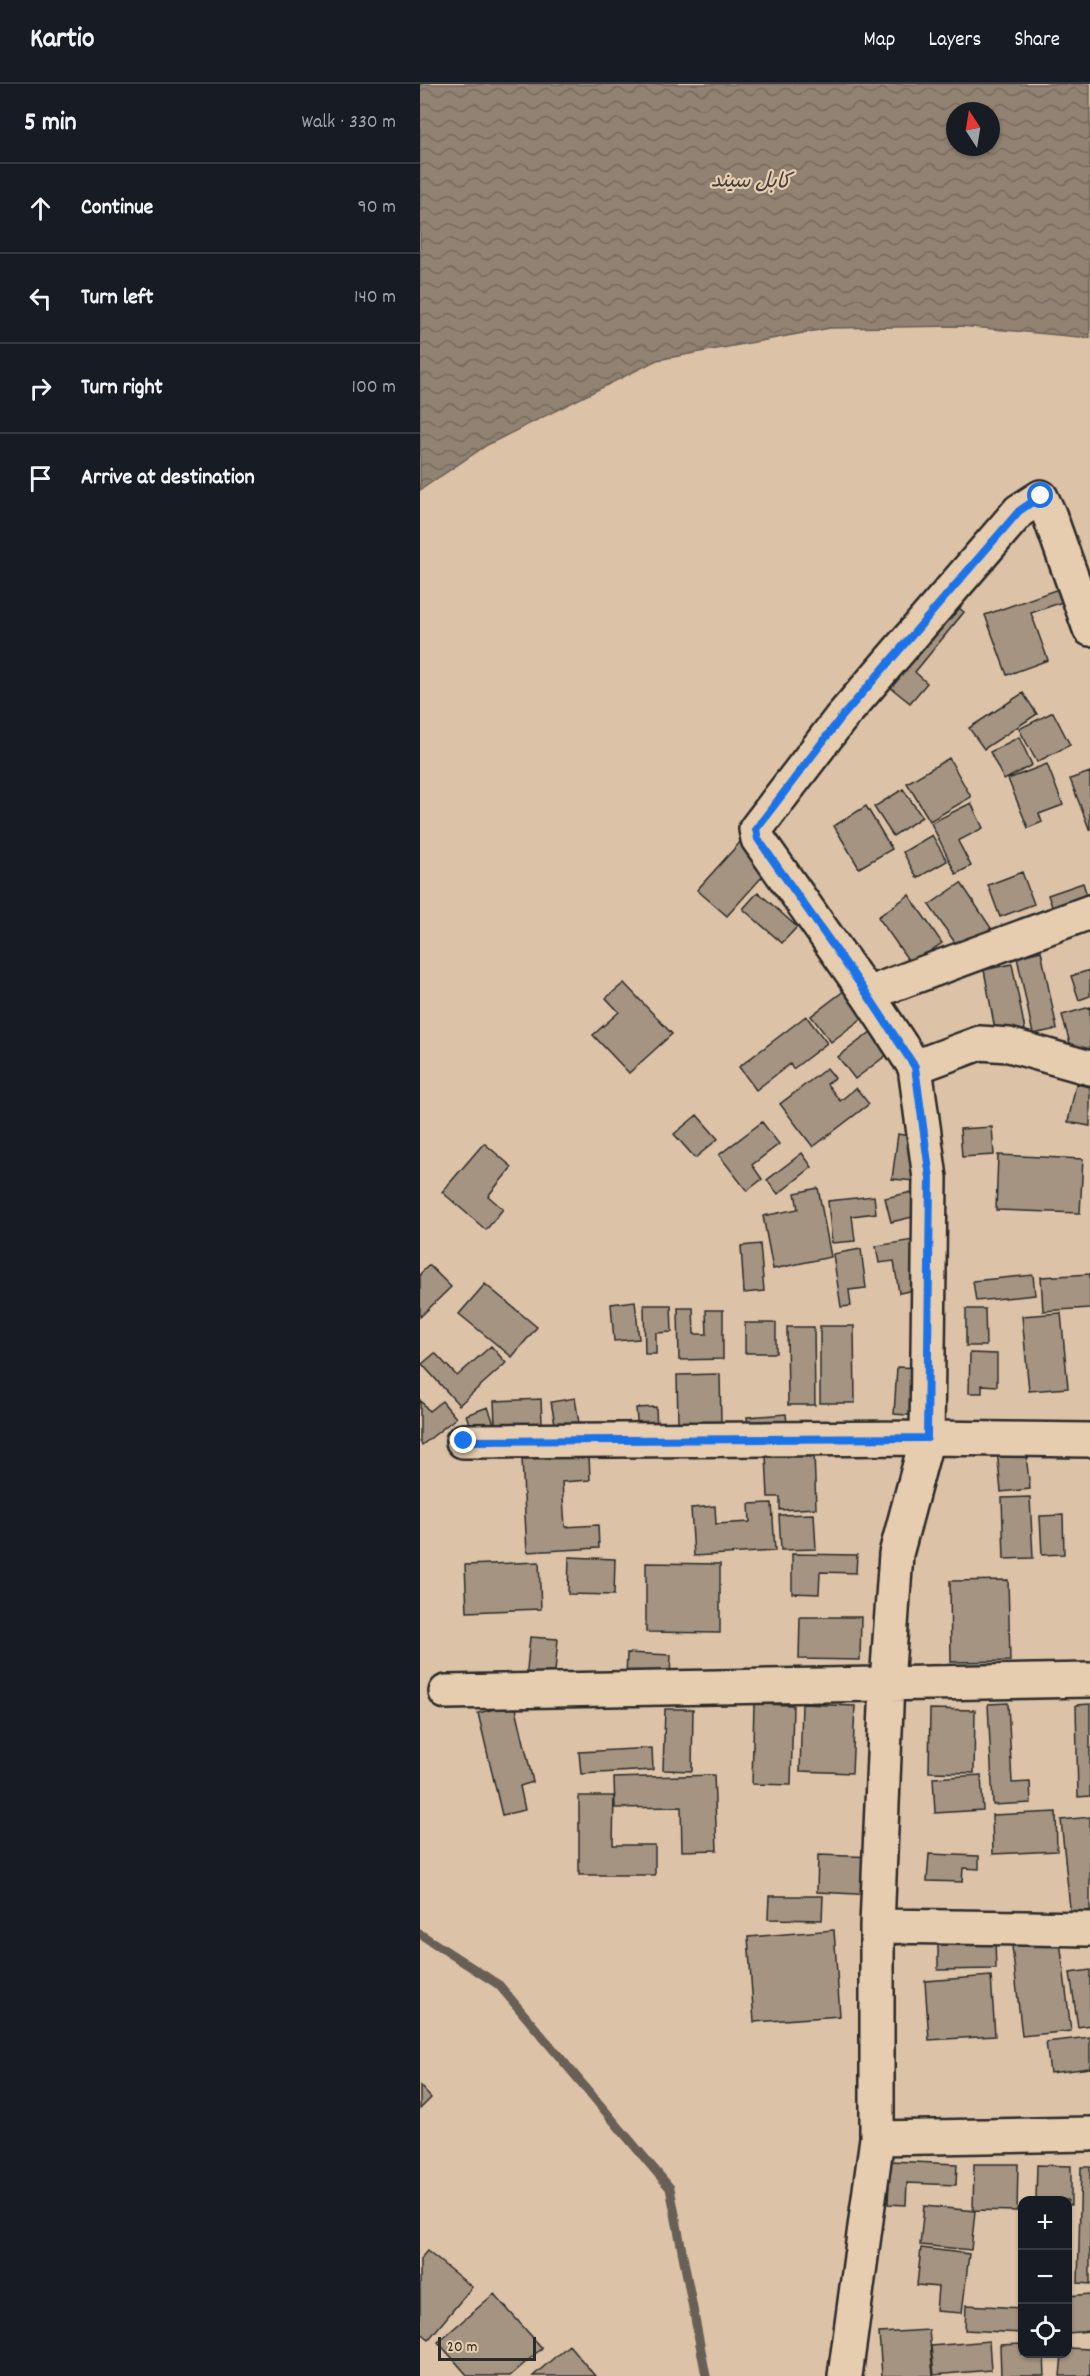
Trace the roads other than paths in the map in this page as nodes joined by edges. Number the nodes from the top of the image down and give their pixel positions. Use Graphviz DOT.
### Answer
graph roads {
  1 [pos="1090,630"];
  2 [pos="1090,912"];
  3 [pos="867,994"];
  4 [pos="915,1067"];
  5 [pos="1090,1068"];
  6 [pos="927,1438"];
  7 [pos="1090,1440"];
  8 [pos="464,1441"];
  9 [pos="1090,1680"];
  10 [pos="887,1683"];
  11 [pos="446,1692"];
  12 [pos="877,1926"];
  13 [pos="1090,1929"];
  14 [pos="1090,2134"];
  15 [pos="877,2138"];
  16 [pos="845,2376"];
  1 -- 3 [label="street"];
  2 -- 3 [label="street"];
  3 -- 4 [label="street"];
  4 -- 5 [label="street"];
  4 -- 6 [label="street"];
  6 -- 7 [label="street"];
  6 -- 8 [label="street"];
  6 -- 10 [label="street"];
  9 -- 10 [label="street"];
  10 -- 11 [label="street"];
  10 -- 12 [label="street"];
  12 -- 13 [label="street"];
  12 -- 15 [label="street"];
  14 -- 15 [label="street"];
  15 -- 16 [label="street"];
}
